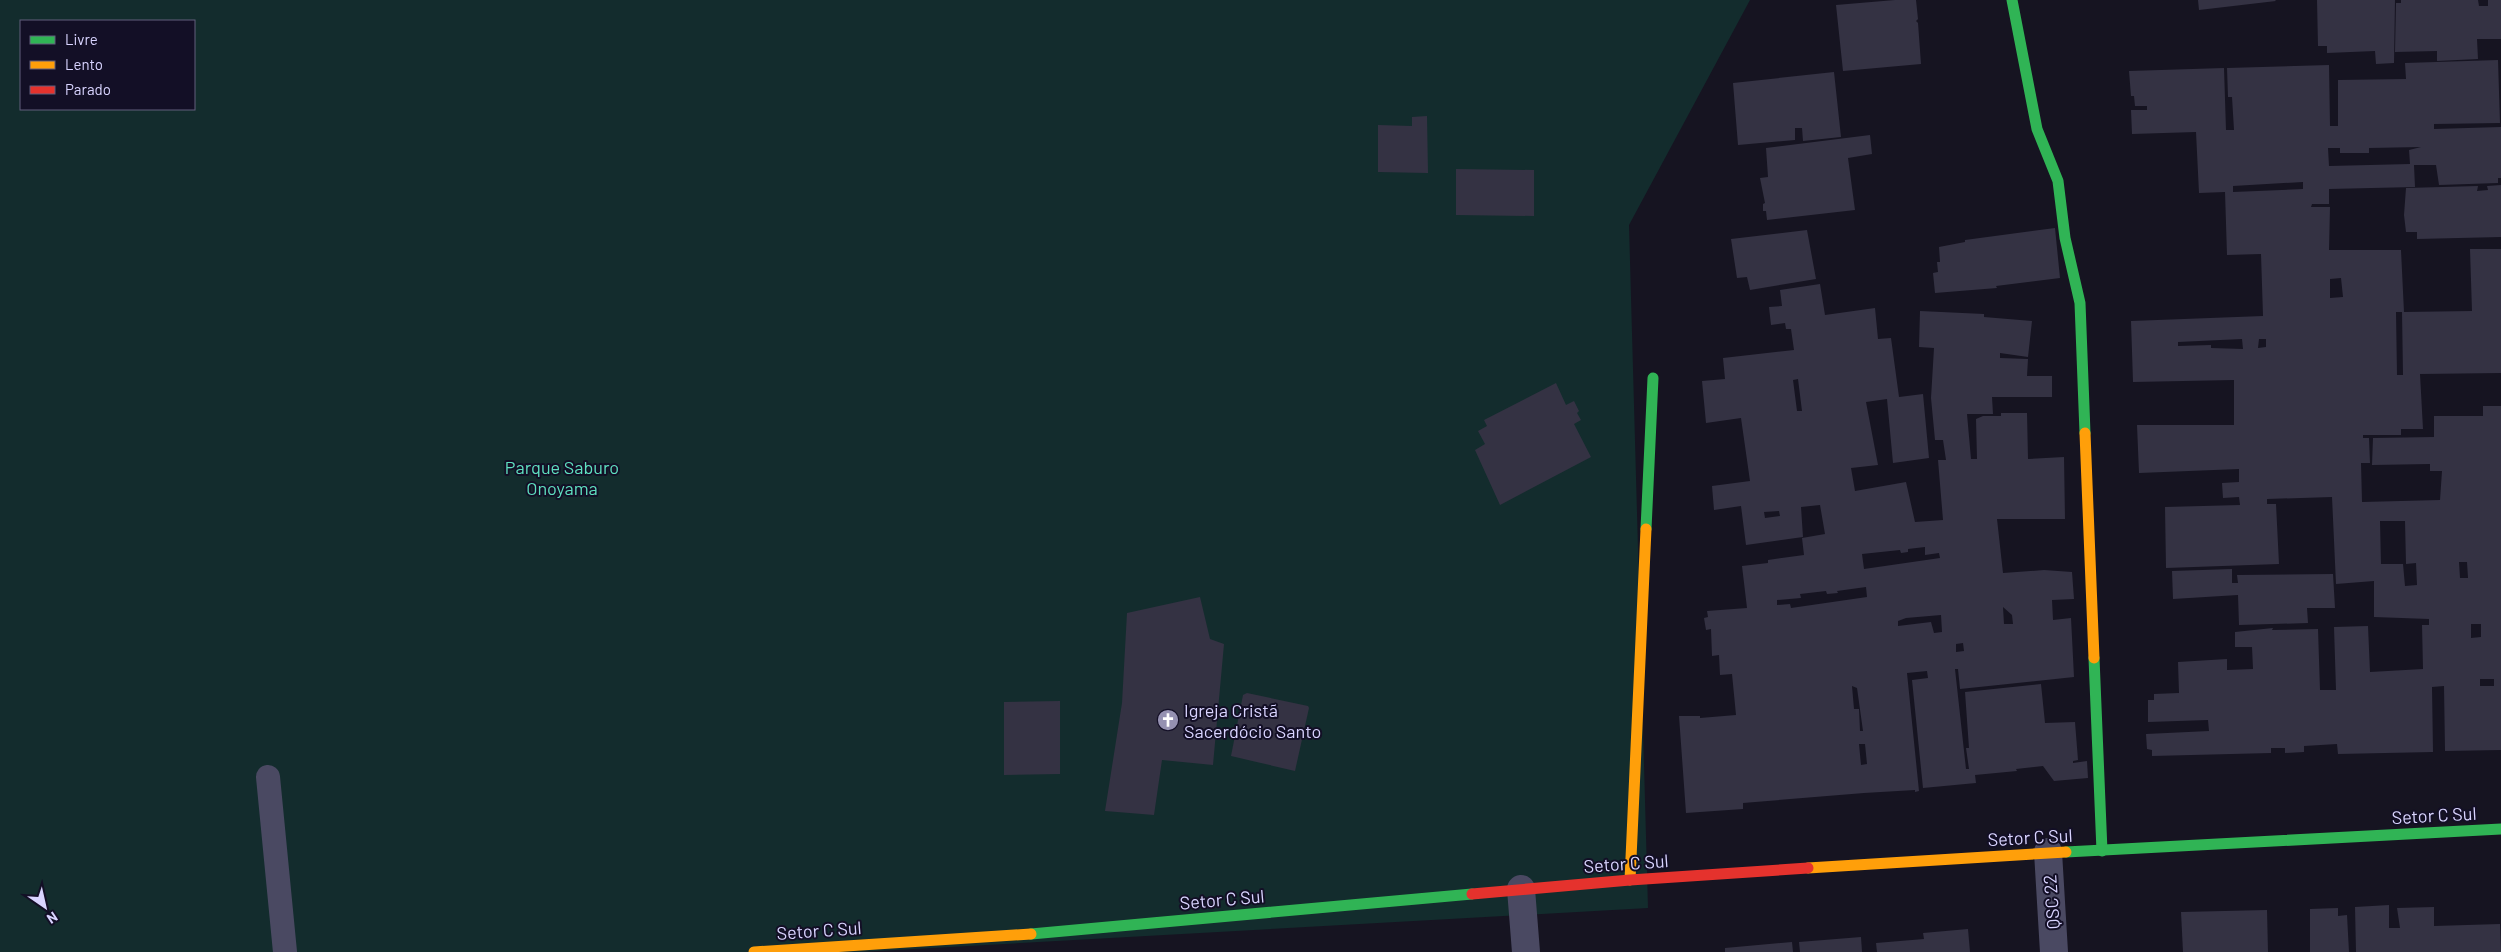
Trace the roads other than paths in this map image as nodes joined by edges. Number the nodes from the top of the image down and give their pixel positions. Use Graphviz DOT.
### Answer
graph roads {
  1 [pos="2012,0"];
  2 [pos="1653,378"];
  3 [pos="268,778"];
  4 [pos="2501,828"];
  5 [pos="2102,851"];
  6 [pos="2048,852"];
  7 [pos="1630,880"];
  8 [pos="1521,889"];
  9 [pos="1007,944"];
  10 [pos="285,952"];
  11 [pos="754,952"];
  12 [pos="1526,952"];
  13 [pos="2054,952"];
  1 -- 5 [label="street"];
  2 -- 7 [label="street"];
  3 -- 10 [label="lane"];
  4 -- 5 [label="street, Setor C Sul"];
  5 -- 6 [label="street, Setor C Sul"];
  6 -- 7 [label="street, Setor C Sul"];
  6 -- 13 [label="street, QSC 22"];
  7 -- 8 [label="street, Setor C Sul"];
  8 -- 9 [label="street, Setor C Sul"];
  8 -- 12 [label="street"];
  9 -- 11 [label="street, Setor C Sul"];
}
